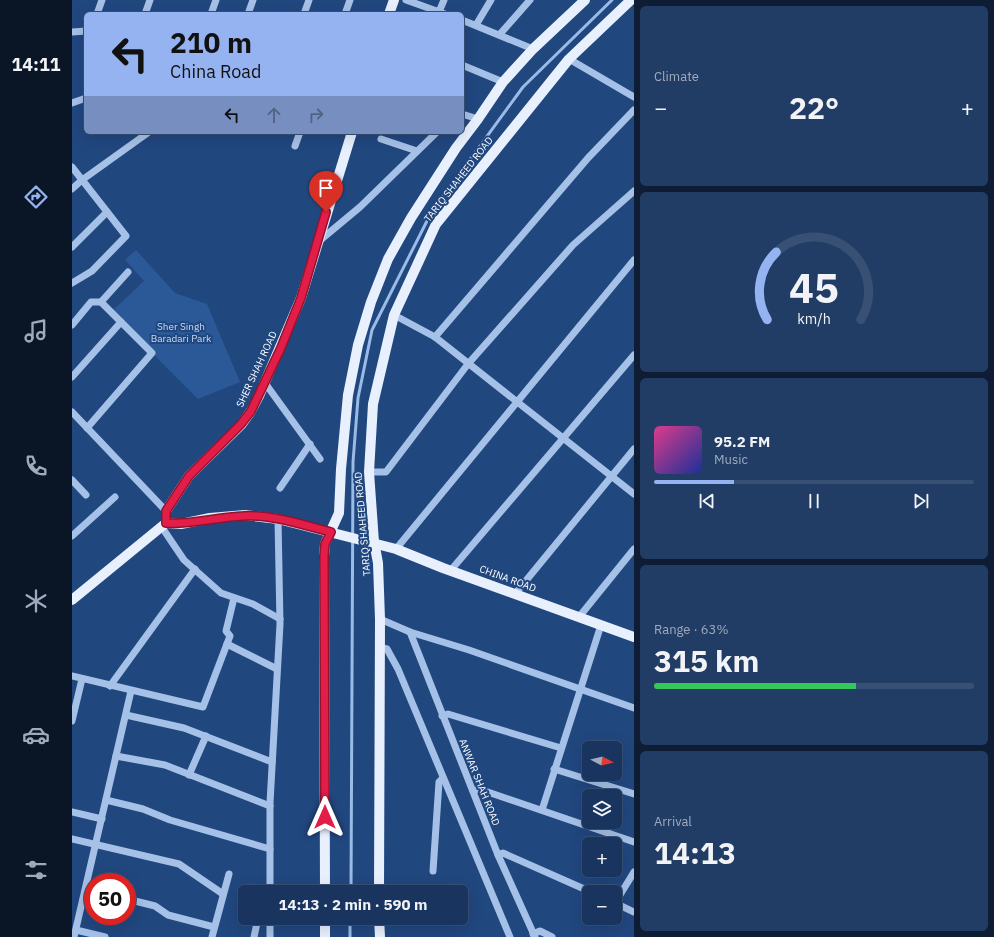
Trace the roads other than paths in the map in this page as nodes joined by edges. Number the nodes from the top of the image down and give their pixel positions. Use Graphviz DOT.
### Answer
graph roads {
  1 [pos="102,0"];
  2 [pos="150,0"];
  3 [pos="216,0"];
  4 [pos="253,0"];
  5 [pos="309,0"];
  6 [pos="350,0"];
  7 [pos="394,0"];
  8 [pos="406,0"];
  9 [pos="444,0"];
  10 [pos="491,0"];
  11 [pos="530,0"];
  12 [pos="585,0"];
  13 [pos="631,0"];
  14 [pos="98,12"];
  15 [pos="146,12"];
  16 [pos="212,12"];
  17 [pos="249,12"];
  18 [pos="305,12"];
  19 [pos="346,12"];
  20 [pos="390,12"];
  21 [pos="438,12"];
  22 [pos="441,12"];
  23 [pos="464,21"];
  24 [pos="476,25"];
  25 [pos="84,31"];
  26 [pos="72,32"];
  27 [pos="500,34"];
  28 [pos="533,49"];
  29 [pos="569,59"];
  30 [pos="464,66"];
  31 [pos="503,82"];
  32 [pos="634,97"];
  33 [pos="84,99"];
  34 [pos="72,103"];
  35 [pos="634,110"];
  36 [pos="464,115"];
  37 [pos="478,119"];
  38 [pos="146,134"];
  39 [pos="299,134"];
  40 [pos="351,134"];
  41 [pos="435,134"];
  42 [pos="381,139"];
  43 [pos="295,146"];
  44 [pos="417,152"];
  45 [pos="72,167"];
  46 [pos="82,180"];
  47 [pos="72,189"];
  48 [pos="634,192"];
  49 [pos="107,212"];
  50 [pos="318,242"];
  51 [pos="72,247"];
  52 [pos="634,260"];
  53 [pos="128,272"];
  54 [pos="72,283"];
  55 [pos="101,302"];
  56 [pos="394,315"];
  57 [pos="121,322"];
  58 [pos="72,326"];
  59 [pos="435,337"];
  60 [pos="634,355"];
  61 [pos="468,364"];
  62 [pos="72,377"];
  63 [pos="265,382"];
  64 [pos="516,402"];
  65 [pos="72,412"];
  66 [pos="87,428"];
  67 [pos="562,438"];
  68 [pos="310,444"];
  69 [pos="634,449"];
  70 [pos="320,459"];
  71 [pos="369,472"];
  72 [pos="611,476"];
  73 [pos="72,480"];
  74 [pos="280,488"];
  75 [pos="634,494"];
  76 [pos="86,495"];
  77 [pos="115,497"];
  78 [pos="166,511"];
  79 [pos="278,519"];
  80 [pos="164,524"];
  81 [pos="331,532"];
  82 [pos="72,536"];
  83 [pos="369,541"];
  84 [pos="396,549"];
  85 [pos="634,549"];
  86 [pos="195,569"];
  87 [pos="451,570"];
  88 [pos="515,594"];
  89 [pos="234,598"];
  90 [pos="72,600"];
  91 [pos="579,617"];
  92 [pos="280,619"];
  93 [pos="380,619"];
  94 [pos="601,625"];
  95 [pos="410,632"];
  96 [pos="633,634"];
  97 [pos="227,644"];
  98 [pos="379,647"];
  99 [pos="278,669"];
  100 [pos="72,676"];
  101 [pos="82,678"];
  102 [pos="110,686"];
  103 [pos="580,688"];
  104 [pos="131,691"];
  105 [pos="634,708"];
  106 [pos="126,715"];
  107 [pos="442,716"];
  108 [pos="72,721"];
  109 [pos="206,736"];
  110 [pos="561,748"];
  111 [pos="116,756"];
  112 [pos="272,762"];
  113 [pos="554,769"];
  114 [pos="189,775"];
  115 [pos="443,778"];
  116 [pos="473,791"];
  117 [pos="634,794"];
  118 [pos="106,800"];
  119 [pos="270,806"];
  120 [pos="542,810"];
  121 [pos="72,812"];
  122 [pos="102,819"];
  123 [pos="72,839"];
  124 [pos="634,842"];
  125 [pos="96,845"];
  126 [pos="270,849"];
  127 [pos="498,855"];
  128 [pos="433,871"];
  129 [pos="634,872"];
  130 [pos="89,873"];
  131 [pos="229,874"];
  132 [pos="270,885"];
  133 [pos="325,885"];
  134 [pos="379,885"];
  135 [pos="582,888"];
  136 [pos="622,892"];
  137 [pos="84,893"];
  138 [pos="223,894"];
  139 [pos="136,901"];
  140 [pos="622,906"];
  141 [pos="634,912"];
  142 [pos="257,925"];
  143 [pos="270,925"];
  144 [pos="325,925"];
  145 [pos="379,925"];
  146 [pos="214,927"];
  147 [pos="75,933"];
  148 [pos="534,935"];
  149 [pos="105,937"];
  150 [pos="212,937"];
  151 [pos="254,937"];
  152 [pos="270,937"];
  153 [pos="325,937"];
  154 [pos="380,937"];
  155 [pos="510,937"];
  156 [pos="552,937"];
  1 -- 14 [label="street"];
  2 -- 15 [label="street"];
  3 -- 16 [label="street"];
  4 -- 17 [label="street"];
  5 -- 18 [label="street"];
  6 -- 19 [label="street"];
  7 -- 20 [label="main road"];
  8 -- 21 [label="street"];
  9 -- 22 [label="street"];
  10 -- 24 [label="street"];
  11 -- 27 [label="street"];
  12 -- 28 [label="main road, TARIQ SHAHEED ROAD"];
  13 -- 29 [label="main road, TARIQ SHAHEED ROAD"];
  23 -- 24 [label="street"];
  24 -- 27 [label="street"];
  25 -- 26 [label="street"];
  27 -- 28 [label="street"];
  28 -- 31 [label="main road, TARIQ SHAHEED ROAD"];
  29 -- 32 [label="street"];
  29 -- 56 [label="main road, TARIQ SHAHEED ROAD"];
  30 -- 31 [label="street"];
  31 -- 37 [label="main road, TARIQ SHAHEED ROAD"];
  33 -- 34 [label="street"];
  35 -- 59 [label="street"];
  36 -- 37 [label="street"];
  37 -- 81 [label="main road, TARIQ SHAHEED ROAD"];
  38 -- 46 [label="street"];
  39 -- 43 [label="street"];
  40 -- 50 [label="main road, SHER SHAH ROAD"];
  41 -- 44 [label="street"];
  42 -- 44 [label="street"];
  44 -- 50 [label="street"];
  45 -- 46 [label="street"];
  46 -- 47 [label="street"];
  46 -- 49 [label="street"];
  48 -- 61 [label="street"];
  49 -- 51 [label="street"];
  49 -- 54 [label="street"];
  50 -- 63 [label="main road, SHER SHAH ROAD"];
  52 -- 64 [label="street"];
  53 -- 55 [label="street"];
  55 -- 57 [label="street"];
  55 -- 58 [label="street"];
  56 -- 59 [label="street"];
  56 -- 71 [label="main road, TARIQ SHAHEED ROAD"];
  57 -- 62 [label="street"];
  57 -- 66 [label="street"];
  59 -- 61 [label="street"];
  60 -- 67 [label="street"];
  61 -- 64 [label="street"];
  61 -- 71 [label="street"];
  63 -- 68 [label="street"];
  63 -- 78 [label="main road, SHER SHAH ROAD"];
  64 -- 67 [label="street"];
  64 -- 84 [label="street"];
  65 -- 66 [label="street"];
  66 -- 78 [label="street"];
  67 -- 72 [label="street"];
  67 -- 87 [label="street"];
  68 -- 70 [label="street"];
  68 -- 74 [label="street"];
  69 -- 72 [label="street"];
  71 -- 83 [label="main road, TARIQ SHAHEED ROAD"];
  72 -- 75 [label="street"];
  72 -- 88 [label="street"];
  73 -- 76 [label="street"];
  77 -- 82 [label="street"];
  78 -- 80 [label="main road"];
  79 -- 80 [label="main road"];
  79 -- 81 [label="main road"];
  79 -- 92 [label="street"];
  80 -- 86 [label="street"];
  80 -- 90 [label="main road"];
  81 -- 83 [label="main road, CHINA ROAD"];
  81 -- 133 [label="main road, TARIQ SHAHEED ROAD"];
  83 -- 84 [label="main road, CHINA ROAD"];
  83 -- 93 [label="main road, TARIQ SHAHEED ROAD"];
  84 -- 87 [label="main road, CHINA ROAD"];
  85 -- 91 [label="street"];
  86 -- 89 [label="street"];
  86 -- 102 [label="street"];
  87 -- 88 [label="main road, CHINA ROAD"];
  88 -- 91 [label="main road, CHINA ROAD"];
  89 -- 92 [label="street"];
  89 -- 97 [label="street"];
  91 -- 94 [label="main road, CHINA ROAD"];
  92 -- 99 [label="street"];
  93 -- 95 [label="street"];
  93 -- 98 [label="main road, TARIQ SHAHEED ROAD"];
  94 -- 96 [label="main road, CHINA ROAD"];
  94 -- 103 [label="street"];
  95 -- 103 [label="street"];
  95 -- 107 [label="street, ANWAR SHAH ROAD"];
  97 -- 99 [label="street"];
  97 -- 104 [label="street"];
  98 -- 115 [label="street"];
  98 -- 134 [label="main road, TARIQ SHAHEED ROAD"];
  99 -- 112 [label="street"];
  100 -- 101 [label="street"];
  101 -- 102 [label="street"];
  101 -- 108 [label="street"];
  102 -- 104 [label="street"];
  103 -- 105 [label="street"];
  103 -- 110 [label="street"];
  104 -- 106 [label="street"];
  106 -- 109 [label="street"];
  106 -- 111 [label="street"];
  107 -- 110 [label="street"];
  107 -- 116 [label="street, ANWAR SHAH ROAD"];
  109 -- 112 [label="street"];
  109 -- 114 [label="street"];
  110 -- 113 [label="street"];
  111 -- 114 [label="street"];
  111 -- 118 [label="street"];
  112 -- 119 [label="street"];
  113 -- 117 [label="street"];
  113 -- 120 [label="street"];
  114 -- 119 [label="street"];
  115 -- 128 [label="street"];
  115 -- 155 [label="street"];
  116 -- 120 [label="street"];
  116 -- 127 [label="street, ANWAR SHAH ROAD"];
  118 -- 122 [label="street"];
  118 -- 126 [label="street"];
  119 -- 126 [label="street"];
  120 -- 124 [label="street"];
  121 -- 122 [label="street"];
  122 -- 125 [label="street"];
  123 -- 125 [label="street"];
  125 -- 130 [label="street"];
  125 -- 138 [label="street"];
  126 -- 132 [label="street"];
  127 -- 135 [label="street"];
  127 -- 148 [label="street, ANWAR SHAH ROAD"];
  129 -- 136 [label="street"];
  131 -- 138 [label="street"];
  137 -- 147 [label="street"];
  138 -- 146 [label="street"];
  139 -- 146 [label="street"];
  140 -- 141 [label="street"];
  142 -- 151 [label="street"];
  143 -- 152 [label="street"];
  144 -- 153 [label="main road"];
  145 -- 154 [label="main road"];
  146 -- 150 [label="street"];
  147 -- 149 [label="street"];
  148 -- 156 [label="street"];
}
